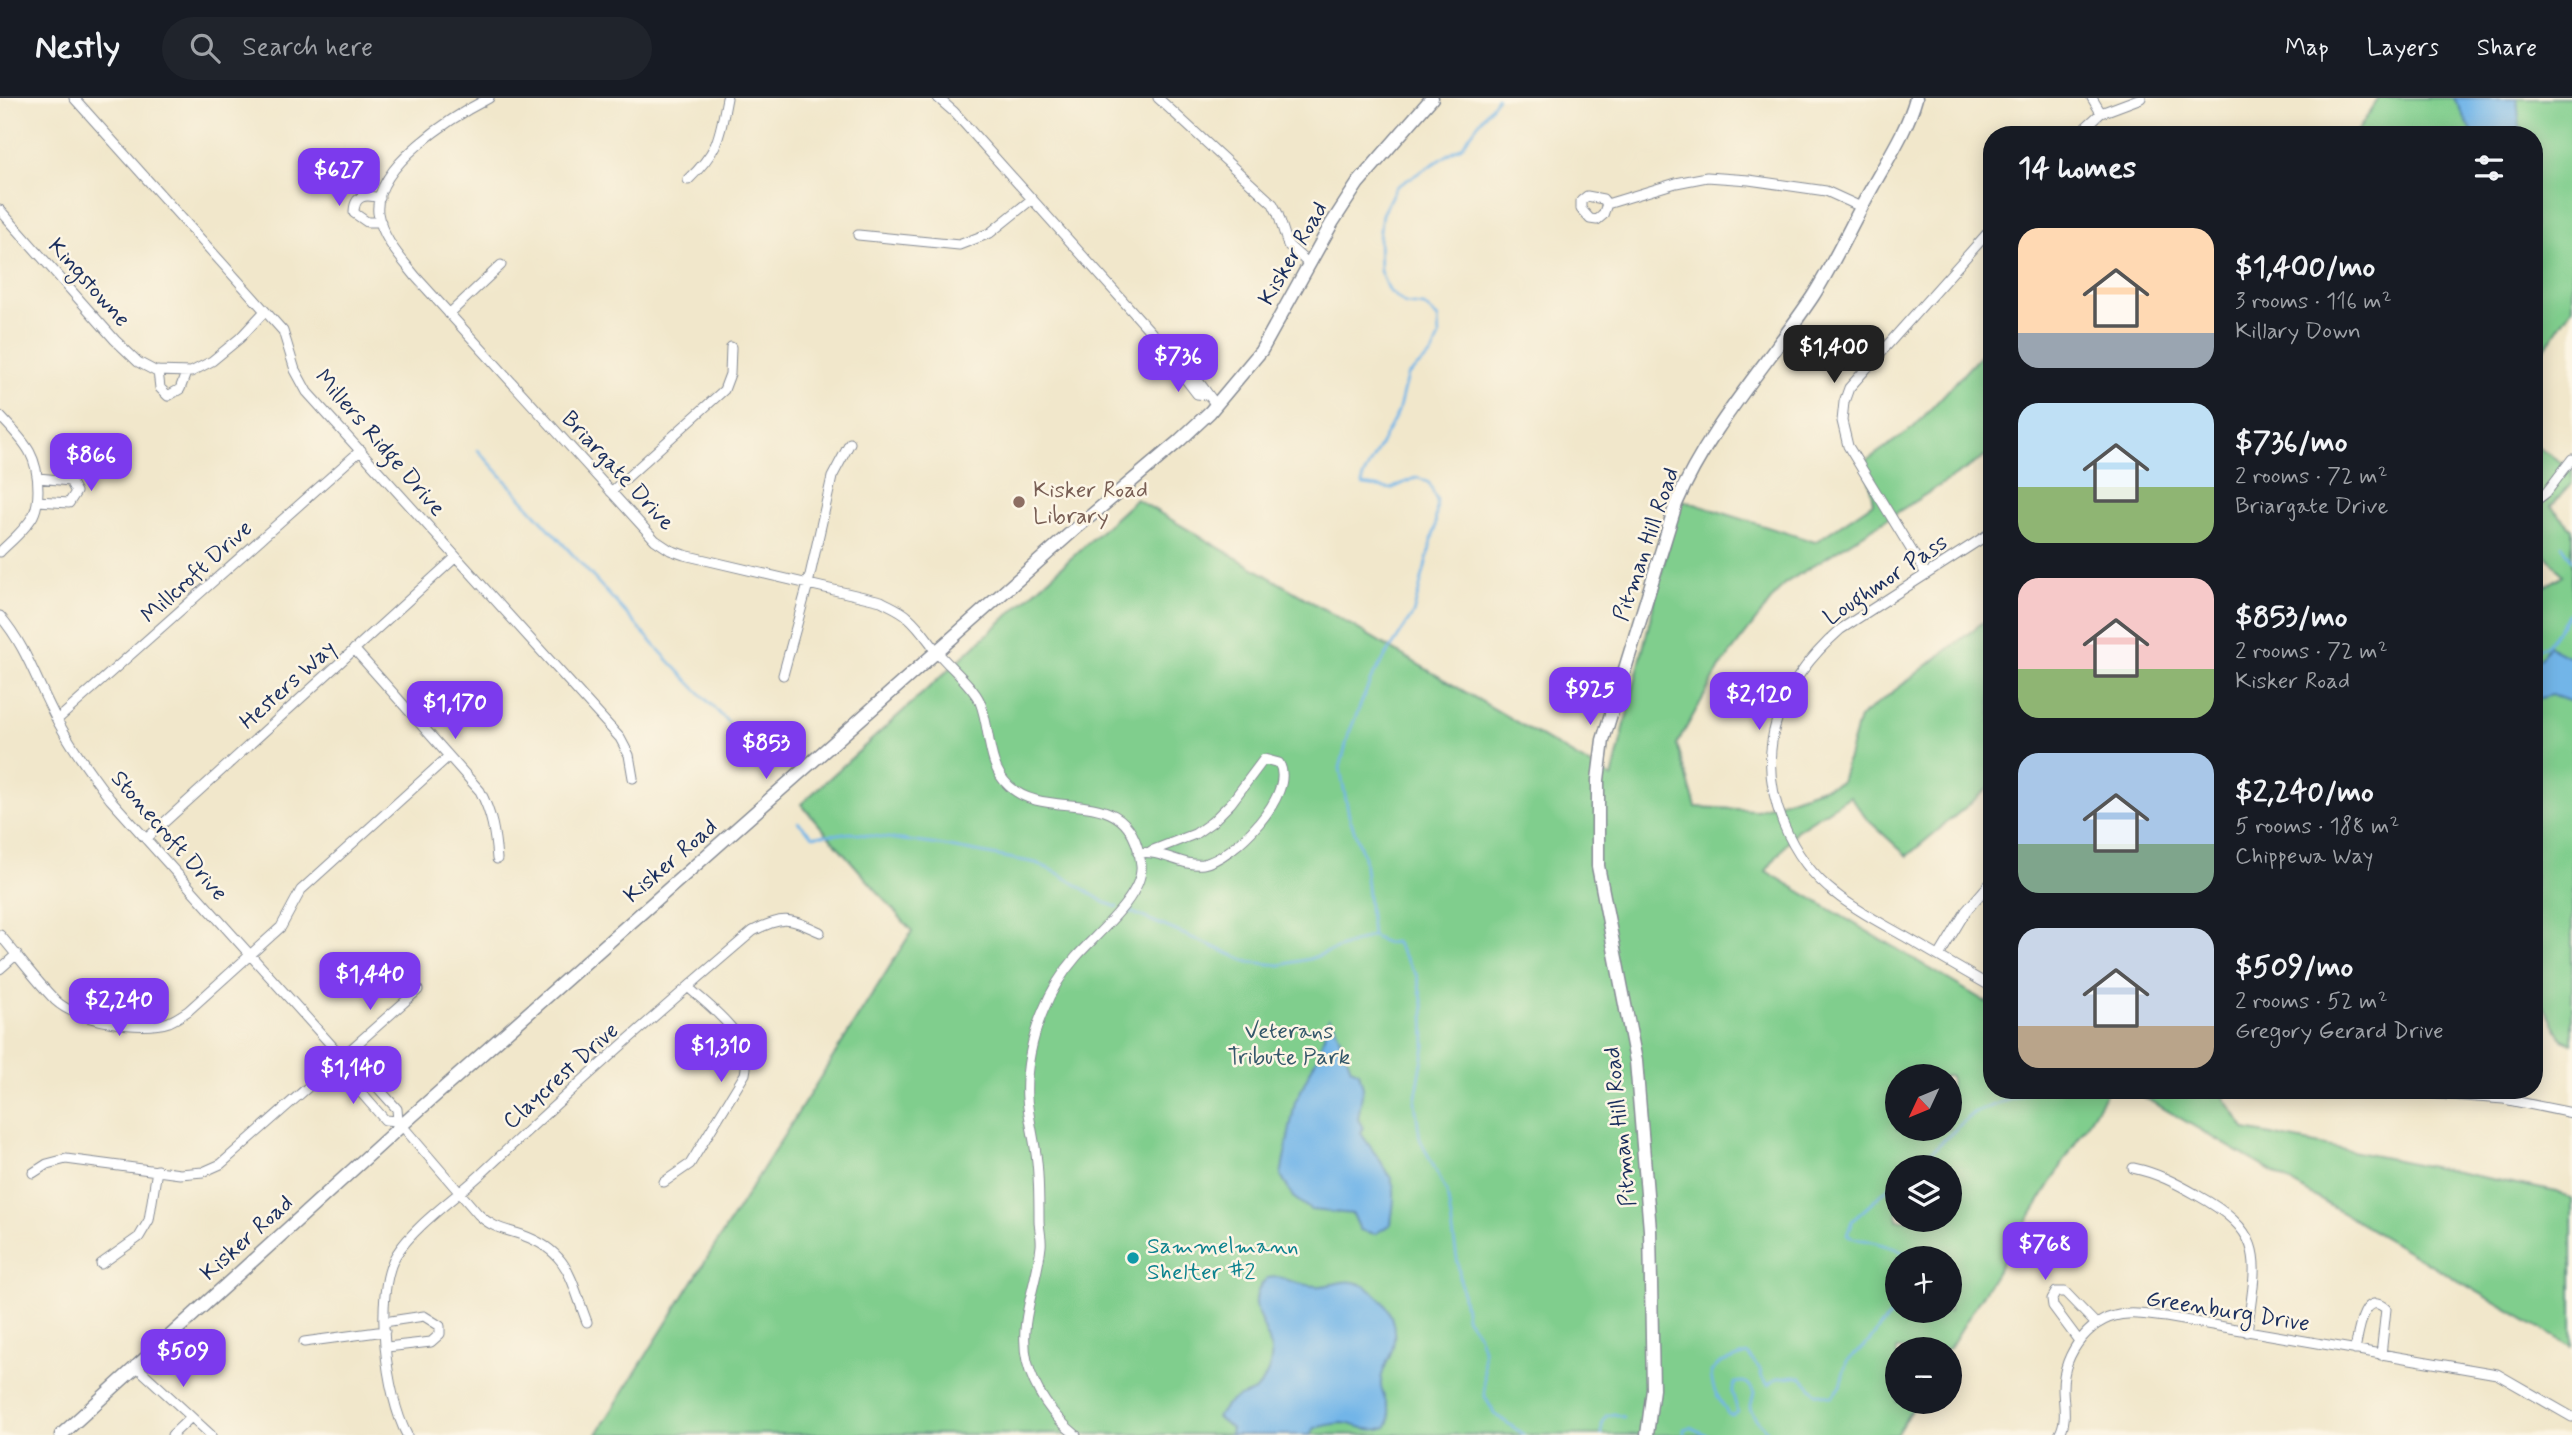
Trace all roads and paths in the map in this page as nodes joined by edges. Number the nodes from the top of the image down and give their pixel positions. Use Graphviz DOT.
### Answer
graph roads {
  1 [pos="74,98"];
  2 [pos="489,98"];
  3 [pos="727,98"];
  4 [pos="939,98"];
  5 [pos="1158,98"];
  6 [pos="1432,98"];
  7 [pos="1916,98"];
  8 [pos="2092,98"];
  9 [pos="2141,98"];
  10 [pos="2101,113"];
  11 [pos="2087,126"];
  12 [pos="688,180"];
  13 [pos="380,198"];
  14 [pos="1032,199"];
  15 [pos="1607,204"];
  16 [pos="1861,207"];
  17 [pos="0,210"];
  18 [pos="381,222"];
  19 [pos="858,235"];
  20 [pos="1983,238"];
  21 [pos="1309,264"];
  22 [pos="501,265"];
  23 [pos="265,312"];
  24 [pos="449,314"];
  25 [pos="731,347"];
  26 [pos="158,371"];
  27 [pos="186,373"];
  28 [pos="1211,400"];
  29 [pos="0,416"];
  30 [pos="850,443"];
  31 [pos="361,450"];
  32 [pos="2572,459"];
  33 [pos="38,478"];
  34 [pos="611,492"];
  35 [pos="2543,495"];
  36 [pos="38,501"];
  37 [pos="1983,538"];
  38 [pos="0,552"];
  39 [pos="456,557"];
  40 [pos="1926,574"];
  41 [pos="807,584"];
  42 [pos="0,616"];
  43 [pos="354,649"];
  44 [pos="938,652"];
  45 [pos="783,675"];
  46 [pos="57,720"];
  47 [pos="449,756"];
  48 [pos="633,778"];
  49 [pos="146,839"];
  50 [pos="1151,851"];
  51 [pos="1138,853"];
  52 [pos="497,859"];
  53 [pos="1983,891"];
  54 [pos="820,932"];
  55 [pos="0,935"];
  56 [pos="17,954"];
  57 [pos="250,956"];
  58 [pos="1939,956"];
  59 [pos="0,969"];
  60 [pos="1983,982"];
  61 [pos="688,987"];
  62 [pos="418,990"];
  63 [pos="342,1057"];
  64 [pos="2504,1099"];
  65 [pos="2572,1113"];
  66 [pos="400,1123"];
  67 [pos="2133,1168"];
  68 [pos="157,1170"];
  69 [pos="33,1172"];
  70 [pos="664,1182"];
  71 [pos="460,1193"];
  72 [pos="101,1264"];
  73 [pos="587,1322"];
  74 [pos="2096,1324"];
  75 [pos="384,1326"];
  76 [pos="2247,1332"];
  77 [pos="2079,1341"];
  78 [pos="304,1342"];
  79 [pos="387,1347"];
  80 [pos="2355,1350"];
  81 [pos="2381,1355"];
  82 [pos="135,1365"];
  83 [pos="191,1417"];
  84 [pos="2572,1417"];
  85 [pos="61,1435"];
  86 [pos="172,1435"];
  87 [pos="211,1435"];
  88 [pos="407,1435"];
  89 [pos="1076,1435"];
  90 [pos="1647,1435"];
  91 [pos="2059,1435"];
  1 -- 23 [label="street, Millers Ridge Drive"];
  2 -- 13 [label="street"];
  3 -- 12 [label="street"];
  4 -- 14 [label="street"];
  5 -- 21 [label="street"];
  6 -- 21 [label="main road, Kisker Road"];
  7 -- 16 [label="main road, Pitman Hill Road"];
  8 -- 10 [label="street"];
  9 -- 10 [label="street"];
  10 -- 11 [label="street"];
  13 -- 18 [label="street, Briargate Drive"];
  13 -- 18 [label="street"];
  14 -- 19 [label="street"];
  14 -- 28 [label="street"];
  15 -- 16 [label="street"];
  16 -- 90 [label="main road, Pitman Hill Road"];
  17 -- 26 [label="street, Kingstowne"];
  18 -- 24 [label="street, Briargate Drive"];
  20 -- 40 [label="street"];
  21 -- 28 [label="main road, Kisker Road"];
  22 -- 24 [label="street"];
  23 -- 27 [label="street, Kingstowne"];
  23 -- 31 [label="street, Millers Ridge Drive"];
  24 -- 34 [label="street, Briargate Drive"];
  25 -- 34 [label="street"];
  26 -- 27 [label="street, Kingstowne"];
  26 -- 27 [label="street, Kingstowne"];
  28 -- 44 [label="main road, Kisker Road"];
  29 -- 33 [label="street"];
  30 -- 41 [label="street"];
  31 -- 39 [label="street, Millers Ridge Drive"];
  31 -- 46 [label="street, Millcroft Drive"];
  32 -- 35 [label="street"];
  33 -- 36 [label="street"];
  33 -- 36 [label="street"];
  34 -- 41 [label="street, Briargate Drive"];
  36 -- 38 [label="street"];
  37 -- 40 [label="street, Loughmor Pass"];
  39 -- 43 [label="street, Hesters Way"];
  39 -- 48 [label="street, Millers Ridge Drive"];
  40 -- 58 [label="street, Loughmor Pass"];
  41 -- 44 [label="street, Briargate Drive"];
  41 -- 45 [label="street"];
  42 -- 46 [label="street, Stonecroft Drive"];
  43 -- 47 [label="street"];
  43 -- 49 [label="street, Hesters Way"];
  44 -- 51 [label="street, Briargate Drive"];
  44 -- 66 [label="main road, Kisker Road"];
  46 -- 49 [label="street, Stonecroft Drive"];
  47 -- 52 [label="street"];
  47 -- 57 [label="street"];
  49 -- 57 [label="street, Stonecroft Drive"];
  50 -- 50 [label="street"];
  50 -- 51 [label="street"];
  51 -- 89 [label="street"];
  53 -- 58 [label="street"];
  54 -- 61 [label="street, Claycrest Drive"];
  55 -- 56 [label="street"];
  56 -- 57 [label="street"];
  56 -- 59 [label="street"];
  57 -- 63 [label="street, Stonecroft Drive"];
  58 -- 60 [label="street, Loughmor Pass"];
  61 -- 70 [label="street"];
  61 -- 71 [label="street, Claycrest Drive"];
  62 -- 63 [label="street"];
  63 -- 66 [label="street, Stonecroft Drive"];
  63 -- 66 [label="street, Stonecroft Drive"];
  63 -- 68 [label="street"];
  64 -- 65 [label="street"];
  66 -- 71 [label="street"];
  66 -- 82 [label="main road, Kisker Road"];
  67 -- 76 [label="street"];
  68 -- 69 [label="street"];
  68 -- 72 [label="street"];
  71 -- 73 [label="street"];
  71 -- 75 [label="street, Claycrest Drive"];
  74 -- 76 [label="street, Greenburg Drive"];
  74 -- 77 [label="street, Greenburg Drive"];
  74 -- 77 [label="street"];
  75 -- 78 [label="street"];
  75 -- 79 [label="street, Claycrest Drive"];
  75 -- 79 [label="street"];
  76 -- 80 [label="street, Greenburg Drive"];
  77 -- 91 [label="street, Greenburg Drive"];
  79 -- 88 [label="street, Claycrest Drive"];
  80 -- 81 [label="street, Greenburg Drive"];
  80 -- 81 [label="street"];
  81 -- 84 [label="street, Greenburg Drive"];
  82 -- 83 [label="street"];
  82 -- 85 [label="main road, Kisker Road"];
  83 -- 86 [label="street"];
  83 -- 87 [label="street"];
}
